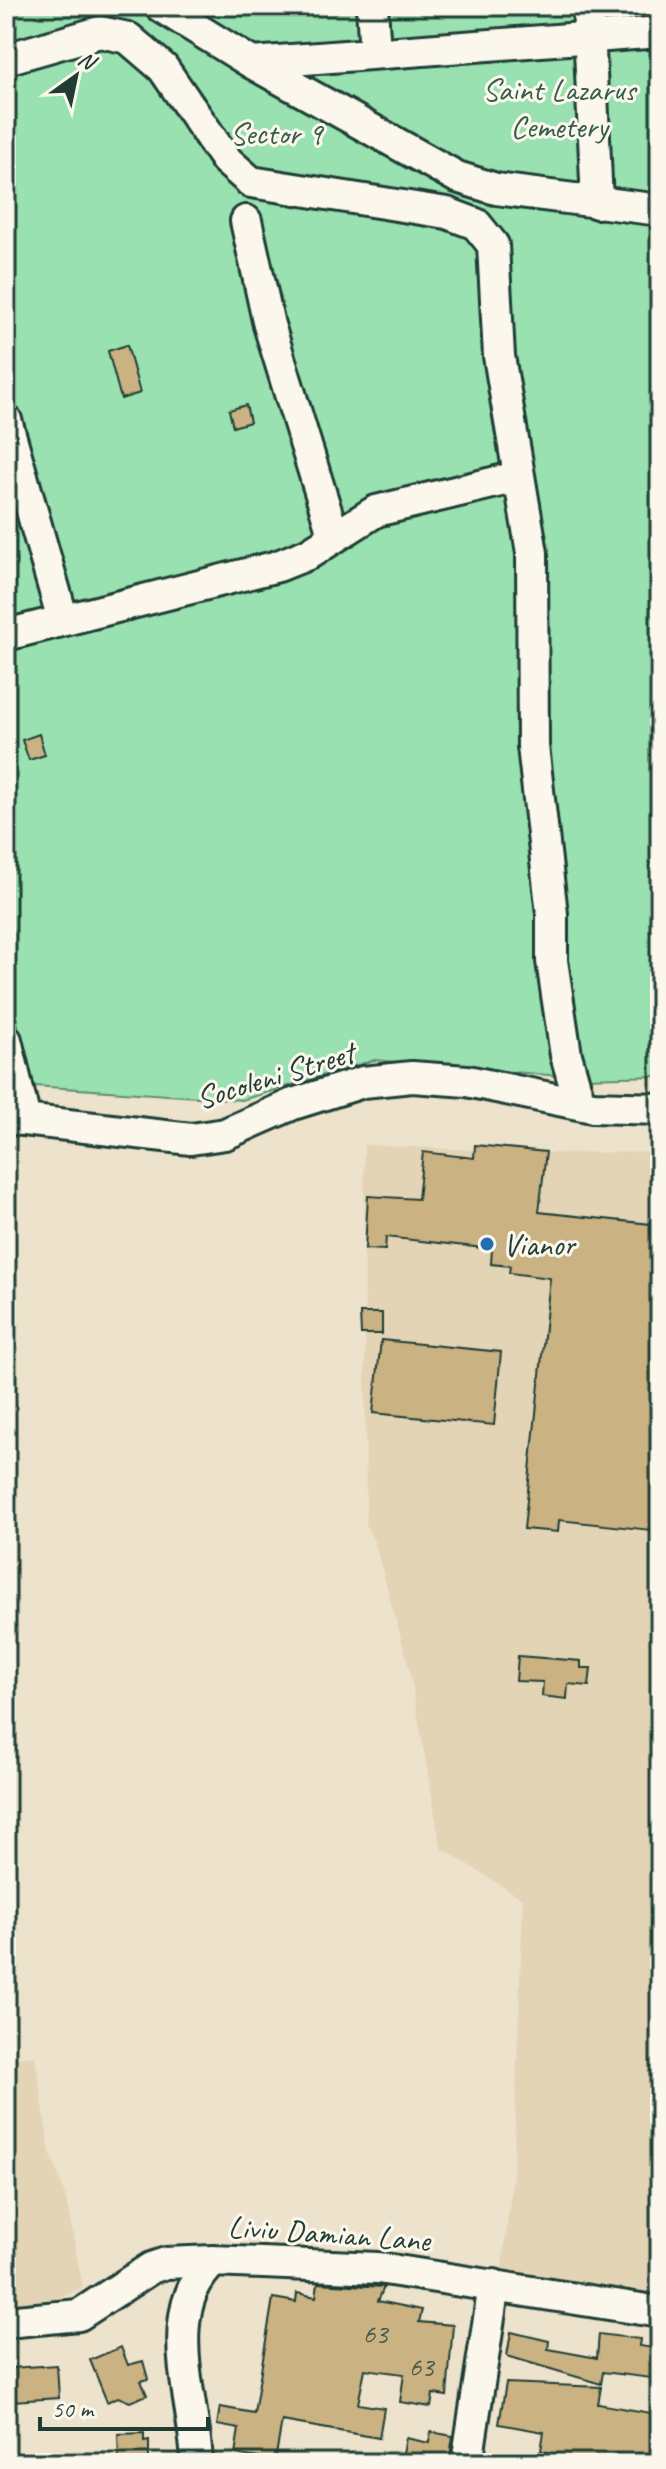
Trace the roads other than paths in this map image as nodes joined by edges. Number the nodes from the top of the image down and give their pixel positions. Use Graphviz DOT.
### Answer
graph roads {
  1 [pos="160,6"];
  2 [pos="372,6"];
  3 [pos="588,6"];
  4 [pos="660,32"];
  5 [pos="589,37"];
  6 [pos="375,53"];
  7 [pos="6,59"];
  8 [pos="252,63"];
  9 [pos="597,203"];
  10 [pos="660,210"];
  11 [pos="246,221"];
  12 [pos="6,420"];
  13 [pos="517,477"];
  14 [pos="334,537"];
  15 [pos="63,620"];
  16 [pos="6,635"];
  17 [pos="6,1040"];
  18 [pos="580,1104"];
  19 [pos="660,1109"];
  20 [pos="15,1119"];
  21 [pos="214,2261"];
  22 [pos="494,2285"];
  23 [pos="660,2312"];
  24 [pos="6,2322"];
  25 [pos="197,2463"];
  26 [pos="467,2463"];
  1 -- 8 [label="street"];
  2 -- 6 [label="street"];
  3 -- 5 [label="street"];
  4 -- 5 [label="street"];
  5 -- 6 [label="street"];
  5 -- 9 [label="street"];
  6 -- 8 [label="street"];
  7 -- 13 [label="street"];
  8 -- 9 [label="street"];
  9 -- 10 [label="street"];
  11 -- 14 [label="street"];
  12 -- 15 [label="street"];
  13 -- 14 [label="street"];
  13 -- 18 [label="street"];
  14 -- 15 [label="street"];
  15 -- 16 [label="street"];
  17 -- 20 [label="street"];
  18 -- 19 [label="street, Socoleni Street"];
  18 -- 20 [label="street, Socoleni Street"];
  21 -- 22 [label="street, Liviu Damian Lane"];
  21 -- 24 [label="street, Liviu Damian Lane"];
  21 -- 25 [label="street"];
  22 -- 23 [label="street, Liviu Damian Lane"];
  22 -- 26 [label="street"];
}
